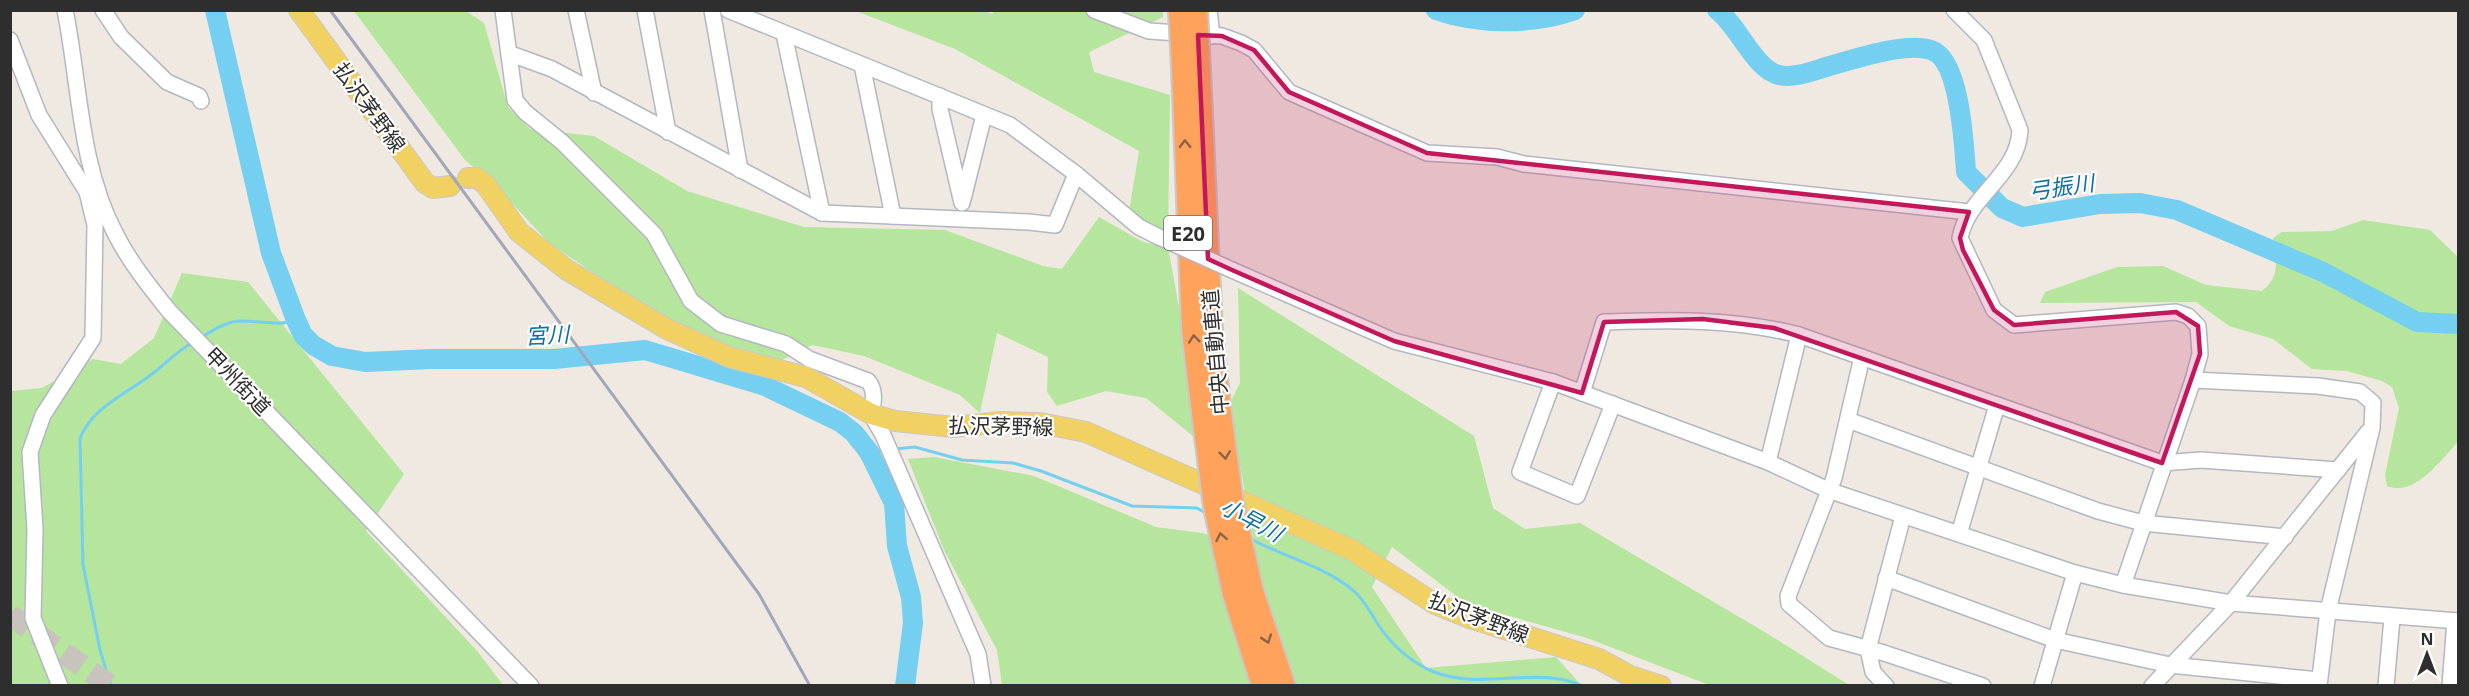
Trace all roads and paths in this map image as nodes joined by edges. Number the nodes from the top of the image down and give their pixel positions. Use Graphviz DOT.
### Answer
graph roads {
  1 [pos="65,10"];
  2 [pos="103,10"];
  3 [pos="299,10"];
  4 [pos="503,10"];
  5 [pos="576,10"];
  6 [pos="645,10"];
  7 [pos="712,10"];
  8 [pos="728,10"];
  9 [pos="1094,10"];
  10 [pos="1180,10"];
  11 [pos="1196,10"];
  12 [pos="1209,10"];
  13 [pos="1954,10"];
  14 [pos="784,34"];
  15 [pos="1212,36"];
  16 [pos="10,40"];
  17 [pos="511,54"];
  18 [pos="862,65"];
  19 [pos="1191,69"];
  20 [pos="594,93"];
  21 [pos="940,96"];
  22 [pos="201,101"];
  23 [pos="984,115"];
  24 [pos="669,132"];
  25 [pos="83,168"];
  26 [pos="740,170"];
  27 [pos="1076,174"];
  28 [pos="468,178"];
  29 [pos="450,186"];
  30 [pos="962,202"];
  31 [pos="1969,212"];
  32 [pos="822,213"];
  33 [pos="893,216"];
  34 [pos="964,220"];
  35 [pos="1799,335"];
  36 [pos="1862,357"];
  37 [pos="2193,380"];
  38 [pos="1552,382"];
  39 [pos="1582,393"];
  40 [pos="1612,404"];
  41 [pos="1997,405"];
  42 [pos="871,414"];
  43 [pos="1848,420"];
  44 [pos="2372,428"];
  45 [pos="1768,462"];
  46 [pos="2162,463"];
  47 [pos="1977,467"];
  48 [pos="2338,470"];
  49 [pos="1828,490"];
  50 [pos="1903,516"];
  51 [pos="2143,523"];
  52 [pos="1959,534"];
  53 [pos="2284,537"];
  54 [pos="2075,573"];
  55 [pos="1886,578"];
  56 [pos="2123,585"];
  57 [pos="1243,593"];
  58 [pos="2231,603"];
  59 [pos="2328,611"];
  60 [pos="2392,618"];
  61 [pos="2457,621"];
  62 [pos="2055,640"];
  63 [pos="1868,649"];
  64 [pos="2170,665"];
  65 [pos="1627,681"];
  66 [pos="2319,683"];
  67 [pos="60,686"];
  68 [pos="531,686"];
  69 [pos="983,686"];
  70 [pos="1263,686"];
  71 [pos="1284,686"];
  72 [pos="1661,686"];
  73 [pos="1886,686"];
  74 [pos="1983,686"];
  75 [pos="2042,686"];
  76 [pos="2152,686"];
  77 [pos="2386,686"];
  78 [pos="2450,686"];
  1 -- 25 [label="street, 甲州街道"];
  2 -- 22 [label="street"];
  3 -- 29 [label="main road, 払沢茅野線"];
  4 -- 17 [label="street"];
  5 -- 20 [label="street"];
  6 -- 24 [label="street"];
  7 -- 26 [label="street"];
  8 -- 14 [label="street"];
  9 -- 15 [label="street"];
  10 -- 19 [label="highway, 中央自動車道 / E20, bridge"];
  11 -- 19 [label="highway, 中央自動車道 / E20, bridge"];
  12 -- 15 [label="street"];
  13 -- 31 [label="street"];
  14 -- 18 [label="street"];
  14 -- 32 [label="street"];
  15 -- 31 [label="street"];
  16 -- 25 [label="street"];
  17 -- 20 [label="street"];
  17 -- 42 [label="street"];
  18 -- 21 [label="street"];
  18 -- 33 [label="street"];
  19 -- 57 [label="highway, 中央自動車道 / E20, bridge"];
  20 -- 24 [label="street"];
  21 -- 23 [label="street"];
  21 -- 30 [label="street"];
  23 -- 27 [label="street"];
  23 -- 30 [label="street"];
  24 -- 26 [label="street"];
  25 -- 67 [label="street"];
  25 -- 68 [label="street, 甲州街道"];
  26 -- 32 [label="street"];
  27 -- 34 [label="street"];
  27 -- 38 [label="street, bridge"];
  28 -- 42 [label="main road, 払沢茅野線"];
  30 -- 34 [label="street"];
  31 -- 37 [label="street"];
  32 -- 33 [label="street"];
  33 -- 34 [label="street"];
  35 -- 36 [label="street"];
  35 -- 39 [label="street"];
  35 -- 45 [label="street"];
  36 -- 41 [label="street"];
  36 -- 43 [label="street"];
  37 -- 44 [label="street"];
  37 -- 46 [label="street"];
  38 -- 39 [label="street"];
  38 -- 40 [label="street"];
  39 -- 40 [label="street"];
  40 -- 45 [label="street"];
  41 -- 46 [label="street"];
  41 -- 47 [label="street"];
  42 -- 65 [label="main road, 払沢茅野線"];
  42 -- 69 [label="street"];
  43 -- 47 [label="street"];
  43 -- 49 [label="street"];
  44 -- 48 [label="street"];
  44 -- 59 [label="street"];
  45 -- 49 [label="street"];
  46 -- 48 [label="street"];
  46 -- 51 [label="street"];
  47 -- 51 [label="street"];
  47 -- 52 [label="street"];
  48 -- 53 [label="street"];
  49 -- 50 [label="street"];
  49 -- 63 [label="street"];
  50 -- 52 [label="street"];
  50 -- 55 [label="street"];
  51 -- 53 [label="street"];
  51 -- 56 [label="street"];
  52 -- 54 [label="street"];
  53 -- 58 [label="street"];
  54 -- 56 [label="street"];
  54 -- 62 [label="street"];
  55 -- 62 [label="street"];
  55 -- 63 [label="street"];
  56 -- 58 [label="street"];
  57 -- 70 [label="highway, 中央自動車道 / E20"];
  57 -- 71 [label="highway, 中央自動車道 / E20, one-way"];
  58 -- 59 [label="street"];
  58 -- 64 [label="street"];
  59 -- 60 [label="street"];
  59 -- 66 [label="street"];
  60 -- 61 [label="street"];
  60 -- 77 [label="street"];
  61 -- 78 [label="street"];
  62 -- 64 [label="street"];
  62 -- 75 [label="street"];
  63 -- 73 [label="street"];
  63 -- 74 [label="street"];
  64 -- 66 [label="street"];
  64 -- 76 [label="street"];
  65 -- 72 [label="main road, 払沢茅野線"];
}
